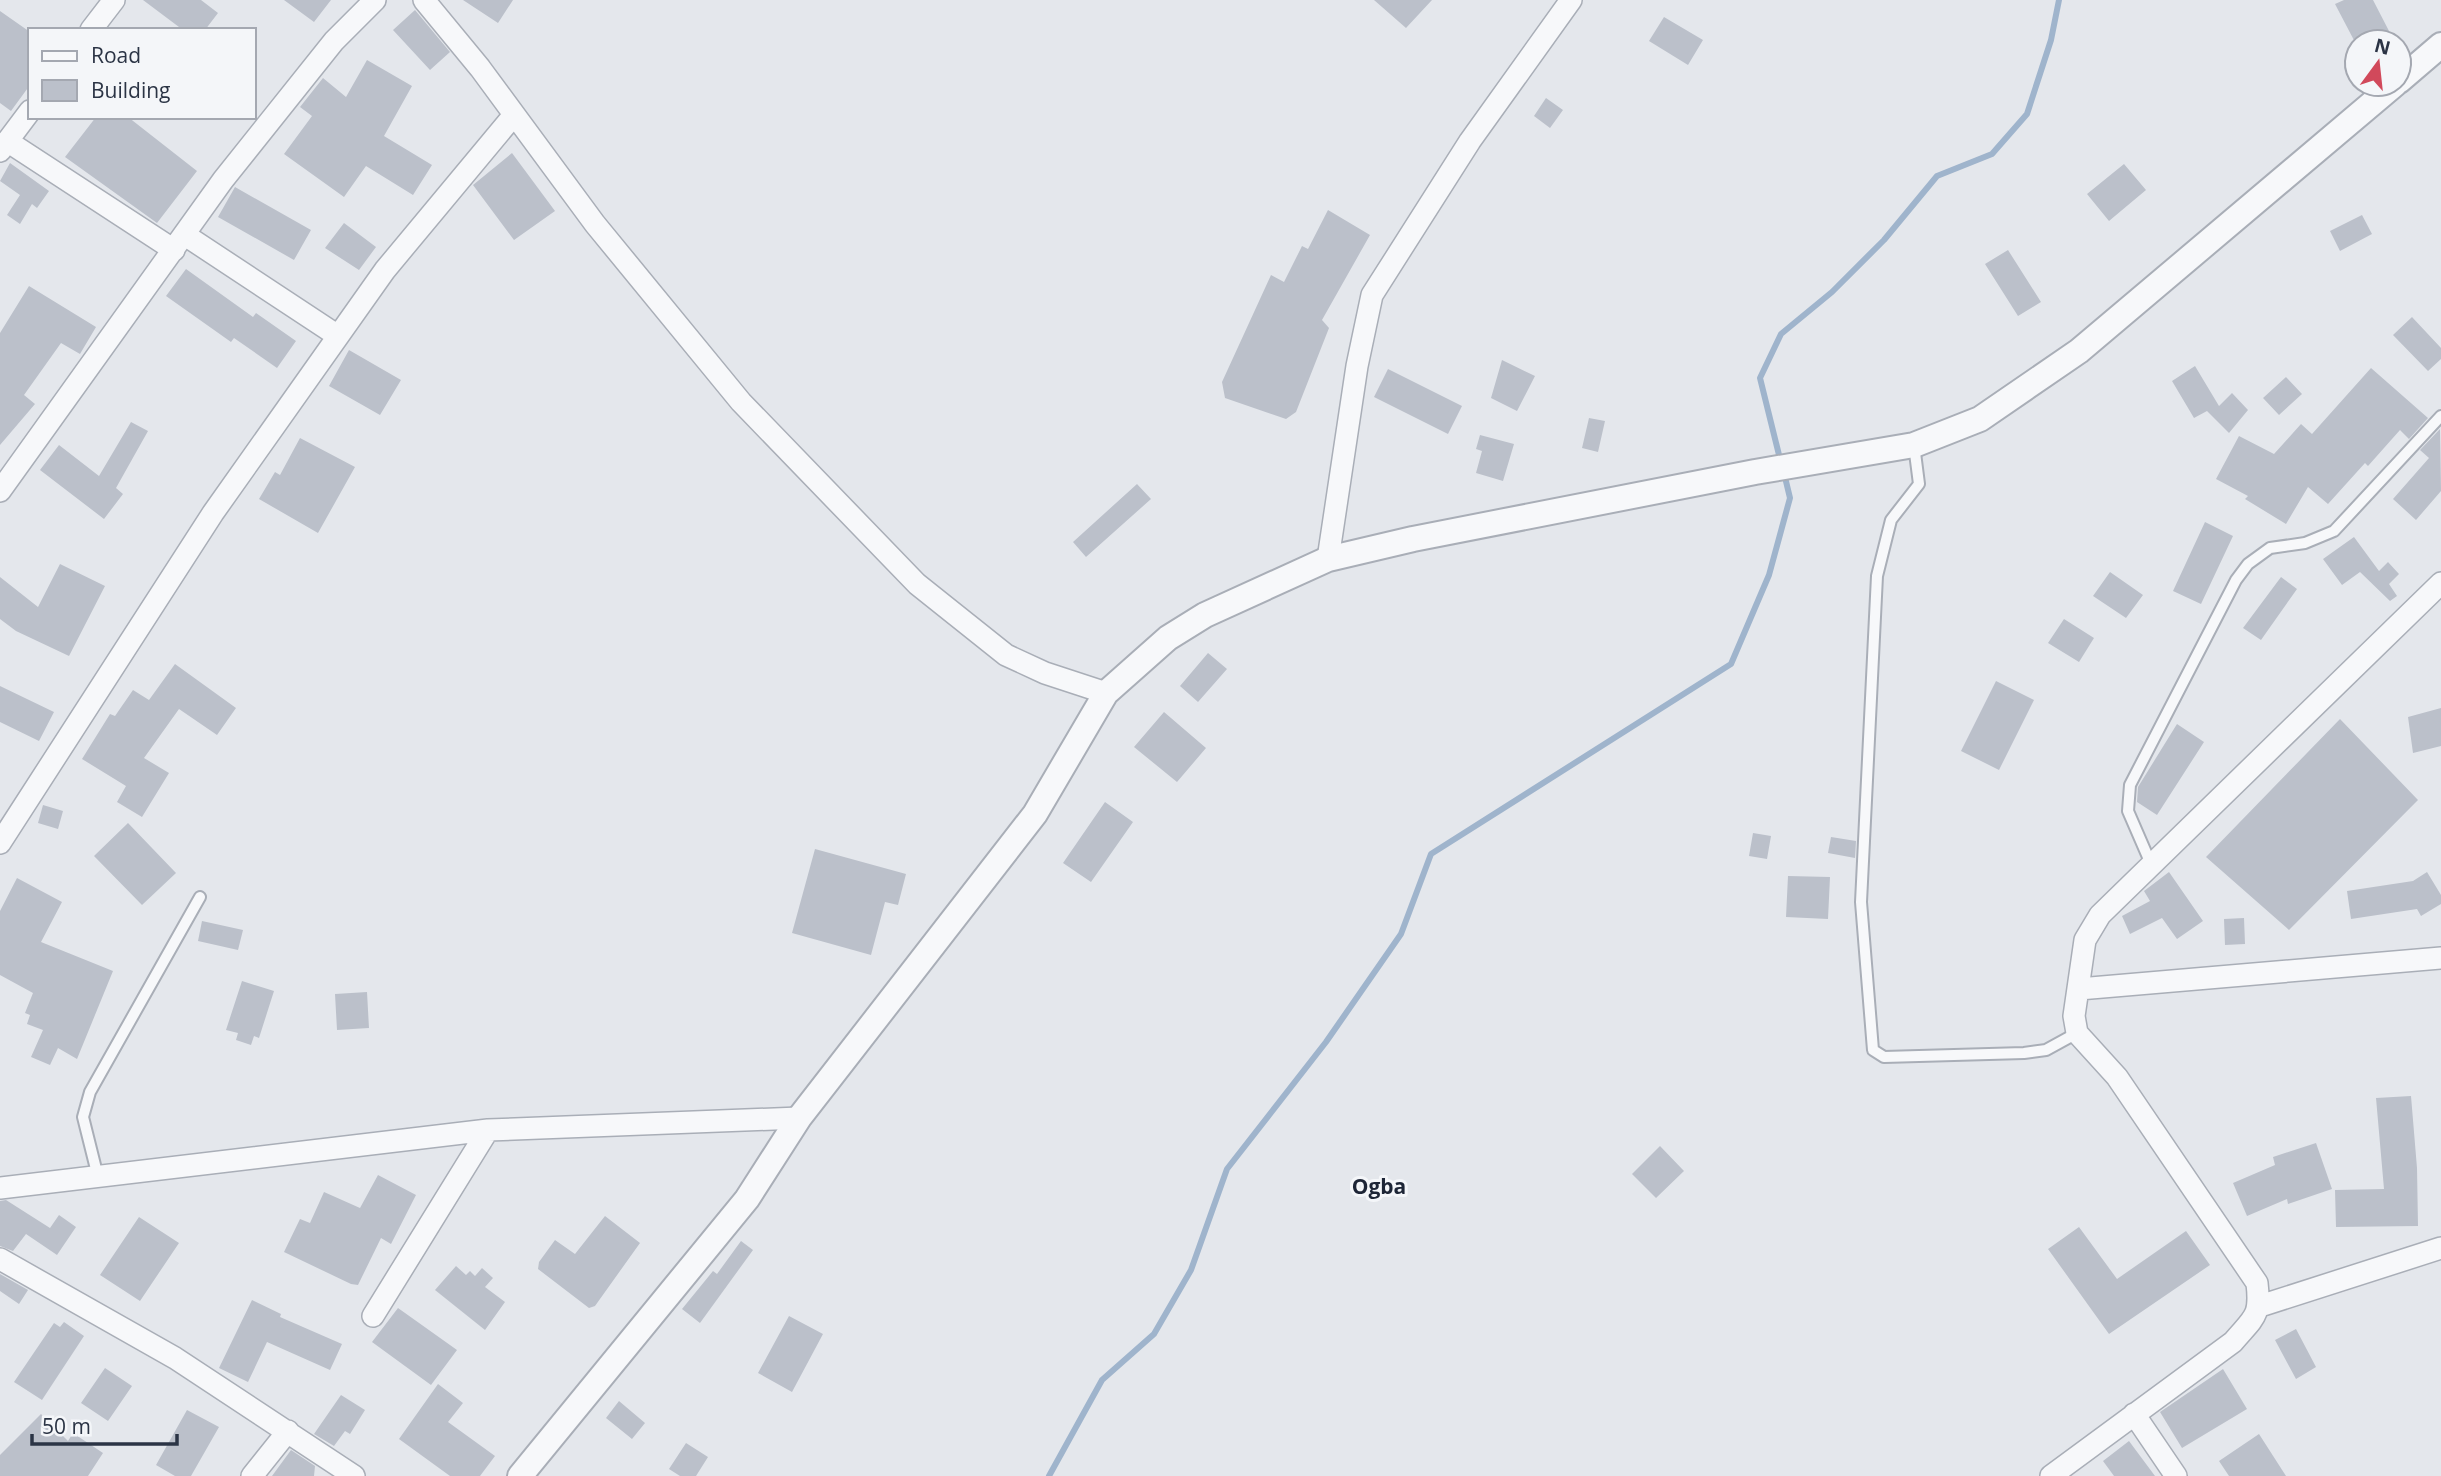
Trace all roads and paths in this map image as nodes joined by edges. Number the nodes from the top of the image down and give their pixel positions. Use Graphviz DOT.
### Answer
graph roads {
  1 [pos="114,0"];
  2 [pos="375,0"];
  3 [pos="424,0"];
  4 [pos="1571,0"];
  5 [pos="93,28"];
  6 [pos="2441,45"];
  7 [pos="2413,69"];
  8 [pos="2378,98"];
  9 [pos="28,114"];
  10 [pos="514,115"];
  11 [pos="4,146"];
  12 [pos="180,243"];
  13 [pos="338,337"];
  14 [pos="2441,416"];
  15 [pos="1914,445"];
  16 [pos="0,491"];
  17 [pos="1328,559"];
  18 [pos="2441,583"];
  19 [pos="1106,693"];
  20 [pos="0,843"];
  21 [pos="2151,864"];
  22 [pos="200,897"];
  23 [pos="2441,958"];
  24 [pos="2079,989"];
  25 [pos="2077,1033"];
  26 [pos="799,1118"];
  27 [pos="488,1130"];
  28 [pos="99,1178"];
  29 [pos="0,1188"];
  30 [pos="2441,1248"];
  31 [pos="0,1259"];
  32 [pos="2260,1306"];
  33 [pos="373,1316"];
  34 [pos="2134,1413"];
  35 [pos="288,1431"];
  36 [pos="251,1476"];
  37 [pos="354,1476"];
  38 [pos="520,1476"];
  39 [pos="2051,1476"];
  40 [pos="2176,1476"];
  1 -- 5 [label="street"];
  2 -- 12 [label="street"];
  3 -- 10 [label="street"];
  4 -- 17 [label="street"];
  6 -- 7 [label="street"];
  8 -- 15 [label="street"];
  9 -- 11 [label="street"];
  10 -- 13 [label="street"];
  10 -- 19 [label="street"];
  11 -- 12 [label="street"];
  12 -- 13 [label="street"];
  12 -- 16 [label="street"];
  13 -- 20 [label="street"];
  14 -- 21 [label="lane"];
  15 -- 17 [label="street"];
  15 -- 25 [label="lane"];
  17 -- 19 [label="street"];
  18 -- 21 [label="street"];
  19 -- 26 [label="street"];
  21 -- 24 [label="street"];
  22 -- 28 [label="lane"];
  23 -- 24 [label="street"];
  24 -- 25 [label="street"];
  25 -- 32 [label="street"];
  26 -- 27 [label="street"];
  26 -- 38 [label="street"];
  27 -- 28 [label="street"];
  27 -- 33 [label="street"];
  28 -- 29 [label="street"];
  30 -- 32 [label="street"];
  31 -- 35 [label="street"];
  32 -- 34 [label="street"];
  34 -- 39 [label="street"];
  34 -- 40 [label="street"];
  35 -- 36 [label="street"];
  35 -- 37 [label="street"];
}
